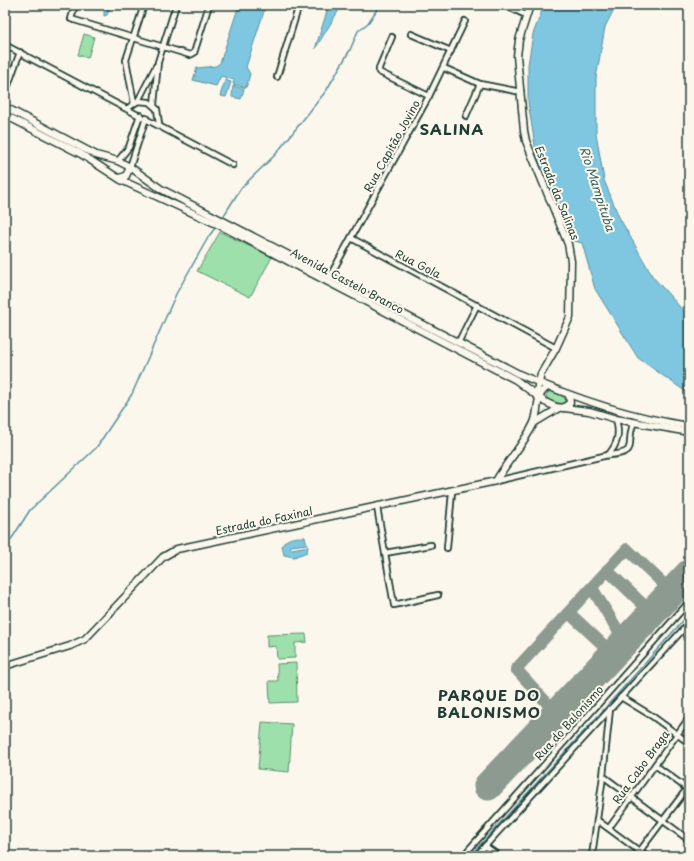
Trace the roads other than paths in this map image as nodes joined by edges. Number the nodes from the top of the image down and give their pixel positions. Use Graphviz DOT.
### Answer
graph roads {
  1 [pos="75,5"];
  2 [pos="144,5"];
  3 [pos="176,5"];
  4 [pos="209,5"];
  5 [pos="300,5"];
  6 [pos="504,5"];
  7 [pos="530,5"];
  8 [pos="526,16"];
  9 [pos="466,21"];
  10 [pos="411,34"];
  11 [pos="392,37"];
  12 [pos="133,38"];
  13 [pos="5,45"];
  14 [pos="162,48"];
  15 [pos="451,51"];
  16 [pos="20,52"];
  17 [pos="158,62"];
  18 [pos="444,68"];
  19 [pos="277,77"];
  20 [pos="480,84"];
  21 [pos="521,92"];
  22 [pos="5,94"];
  23 [pos="429,96"];
  24 [pos="136,102"];
  25 [pos="154,105"];
  26 [pos="5,107"];
  27 [pos="128,108"];
  28 [pos="5,114"];
  29 [pos="140,115"];
  30 [pos="466,116"];
  31 [pos="146,118"];
  32 [pos="159,124"];
  33 [pos="129,147"];
  34 [pos="135,149"];
  35 [pos="118,161"];
  36 [pos="233,165"];
  37 [pos="130,167"];
  38 [pos="116,176"];
  39 [pos="351,238"];
  40 [pos="330,276"];
  41 [pos="477,305"];
  42 [pos="458,343"];
  43 [pos="556,348"];
  44 [pos="538,382"];
  45 [pos="548,387"];
  46 [pos="538,395"];
  47 [pos="569,395"];
  48 [pos="561,408"];
  49 [pos="616,419"];
  50 [pos="634,422"];
  51 [pos="534,423"];
  52 [pos="689,426"];
  53 [pos="689,432"];
  54 [pos="608,455"];
  55 [pos="496,481"];
  56 [pos="452,492"];
  57 [pos="377,507"];
  58 [pos="431,545"];
  59 [pos="447,548"];
  60 [pos="385,553"];
  61 [pos="438,595"];
  62 [pos="689,602"];
  63 [pos="689,623"];
  64 [pos="5,666"];
  65 [pos="621,697"];
  66 [pos="610,709"];
  67 [pos="689,718"];
  68 [pos="677,734"];
  69 [pos="689,743"];
  70 [pos="655,765"];
  71 [pos="603,776"];
  72 [pos="688,789"];
  73 [pos="631,796"];
  74 [pos="597,820"];
  75 [pos="664,820"];
  76 [pos="609,828"];
  77 [pos="689,840"];
  78 [pos="485,846"];
  79 [pos="639,851"];
  80 [pos="463,856"];
  81 [pos="476,856"];
  82 [pos="499,856"];
  83 [pos="592,856"];
  84 [pos="636,856"];
  85 [pos="646,856"];
  1 -- 12 [label="street"];
  2 -- 12 [label="street"];
  3 -- 14 [label="street"];
  4 -- 14 [label="street"];
  5 -- 19 [label="street"];
  6 -- 8 [label="street"];
  7 -- 8 [label="main road, Estrada da Salinas"];
  8 -- 21 [label="main road, Estrada da Salinas"];
  9 -- 15 [label="street, Rua Capitão Jovino"];
  10 -- 15 [label="street"];
  11 -- 23 [label="street"];
  12 -- 14 [label="street"];
  12 -- 24 [label="street"];
  13 -- 16 [label="street"];
  14 -- 17 [label="street"];
  15 -- 18 [label="street, Rua Capitão Jovino"];
  16 -- 22 [label="street"];
  16 -- 27 [label="street"];
  17 -- 24 [label="street"];
  17 -- 25 [label="street"];
  18 -- 20 [label="street"];
  18 -- 23 [label="street, Rua Capitão Jovino"];
  20 -- 21 [label="street"];
  20 -- 30 [label="street"];
  21 -- 43 [label="main road, Estrada da Salinas"];
  23 -- 39 [label="street, Rua Capitão Jovino"];
  24 -- 25 [label="street"];
  24 -- 27 [label="street"];
  25 -- 32 [label="street"];
  26 -- 35 [label="main road, Avenida Castelo Branco"];
  27 -- 29 [label="street"];
  28 -- 38 [label="main road, Avenida Castelo Branco"];
  29 -- 31 [label="street"];
  29 -- 33 [label="street"];
  31 -- 32 [label="street"];
  31 -- 34 [label="street"];
  32 -- 36 [label="street"];
  33 -- 34 [label="street"];
  33 -- 35 [label="street"];
  34 -- 37 [label="street"];
  35 -- 37 [label="main road, Avenida Castelo Branco"];
  35 -- 38 [label="main road"];
  37 -- 38 [label="main road"];
  37 -- 40 [label="main road, Avenida Castelo Branco"];
  38 -- 46 [label="main road, Avenida Castelo Branco"];
  39 -- 40 [label="street, Rua Capitão Jovino"];
  39 -- 41 [label="street, Rua Gola"];
  40 -- 42 [label="main road, Avenida Castelo Branco"];
  41 -- 42 [label="street"];
  41 -- 43 [label="street, Rua Gola"];
  42 -- 44 [label="main road, Avenida Castelo Branco"];
  43 -- 44 [label="main road, Estrada da Salinas"];
  44 -- 45 [label="main road, Avenida Castelo Branco"];
  44 -- 46 [label="main road, Estrada da Salinas"];
  45 -- 46 [label="main road"];
  45 -- 47 [label="main road, Avenida Castelo Branco"];
  46 -- 48 [label="main road, Avenida Castelo Branco"];
  46 -- 51 [label="main road, Estrada da Salinas"];
  47 -- 48 [label="main road"];
  47 -- 52 [label="main road, Avenida Castelo Branco"];
  48 -- 49 [label="main road, Avenida Castelo Branco"];
  48 -- 51 [label="main road"];
  49 -- 50 [label="main road, Avenida Castelo Branco"];
  49 -- 54 [label="street"];
  50 -- 53 [label="main road, Avenida Castelo Branco"];
  50 -- 54 [label="street"];
  51 -- 55 [label="main road"];
  54 -- 55 [label="street"];
  55 -- 56 [label="main road, Estrada do Faxinal"];
  56 -- 57 [label="main road, Estrada do Faxinal"];
  56 -- 59 [label="street"];
  57 -- 60 [label="street"];
  57 -- 64 [label="main road, Estrada do Faxinal"];
  58 -- 60 [label="street"];
  60 -- 61 [label="street"];
  62 -- 80 [label="street, Rua do Balonismo"];
  63 -- 65 [label="street, Rua do Balonismo"];
  65 -- 66 [label="street, Rua do Balonismo"];
  65 -- 68 [label="street"];
  66 -- 71 [label="street"];
  66 -- 78 [label="street, Rua do Balonismo"];
  67 -- 68 [label="street, Rua Cabo Braga"];
  68 -- 69 [label="street"];
  68 -- 70 [label="street, Rua Cabo Braga"];
  70 -- 72 [label="street"];
  70 -- 73 [label="street, Rua Cabo Braga"];
  71 -- 73 [label="street"];
  71 -- 74 [label="street"];
  72 -- 75 [label="street"];
  73 -- 75 [label="street"];
  73 -- 76 [label="street, Rua Cabo Braga"];
  74 -- 76 [label="street"];
  74 -- 83 [label="street"];
  75 -- 77 [label="street"];
  75 -- 79 [label="street"];
  76 -- 79 [label="street"];
  78 -- 81 [label="street, Rua do Balonismo"];
  78 -- 82 [label="street"];
  79 -- 84 [label="street"];
  79 -- 85 [label="street"];
}
